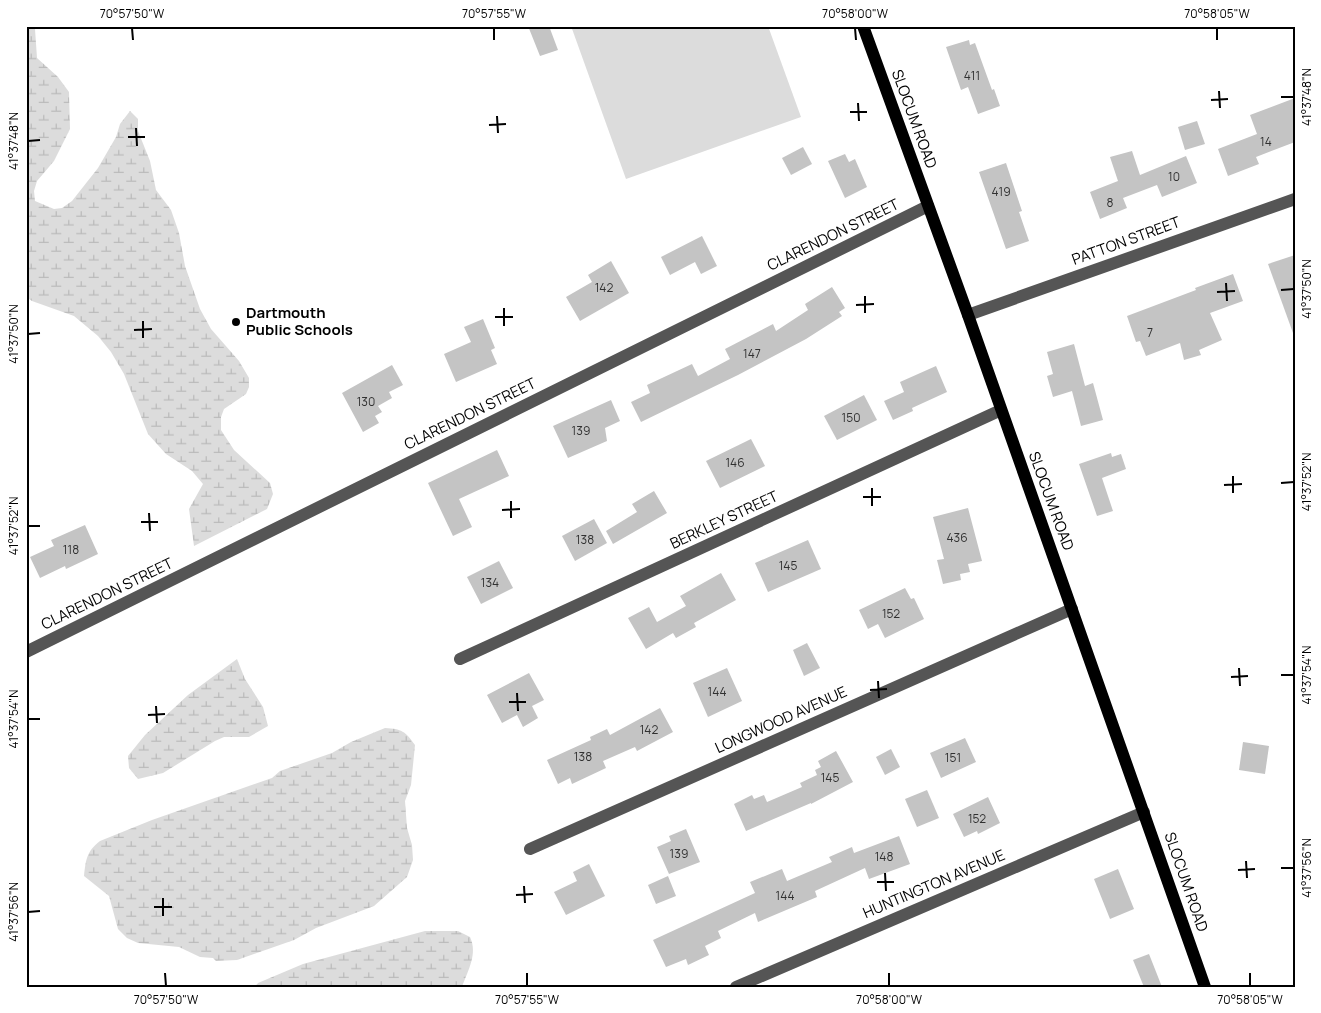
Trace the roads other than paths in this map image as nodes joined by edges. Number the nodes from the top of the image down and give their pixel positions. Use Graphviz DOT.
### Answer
graph roads {
  1 [pos="863,26"];
  2 [pos="1295,199"];
  3 [pos="928,206"];
  4 [pos="968,315"];
  5 [pos="1001,410"];
  6 [pos="1072,609"];
  7 [pos="26,652"];
  8 [pos="460,659"];
  9 [pos="1144,812"];
  10 [pos="530,849"];
  11 [pos="736,987"];
  12 [pos="1205,987"];
  1 -- 3 [label="main road, SLOCUM ROAD"];
  2 -- 4 [label="street, PATTON STREET"];
  3 -- 4 [label="main road, SLOCUM ROAD"];
  3 -- 7 [label="street, CLARENDON STREET"];
  4 -- 5 [label="main road, SLOCUM ROAD"];
  5 -- 6 [label="main road, SLOCUM ROAD"];
  5 -- 8 [label="street, BERKLEY STREET"];
  6 -- 9 [label="main road, SLOCUM ROAD"];
  6 -- 10 [label="street, LONGWOOD AVENUE"];
  9 -- 11 [label="street, HUNTINGTON AVENUE"];
  9 -- 12 [label="main road, SLOCUM ROAD"];
}
